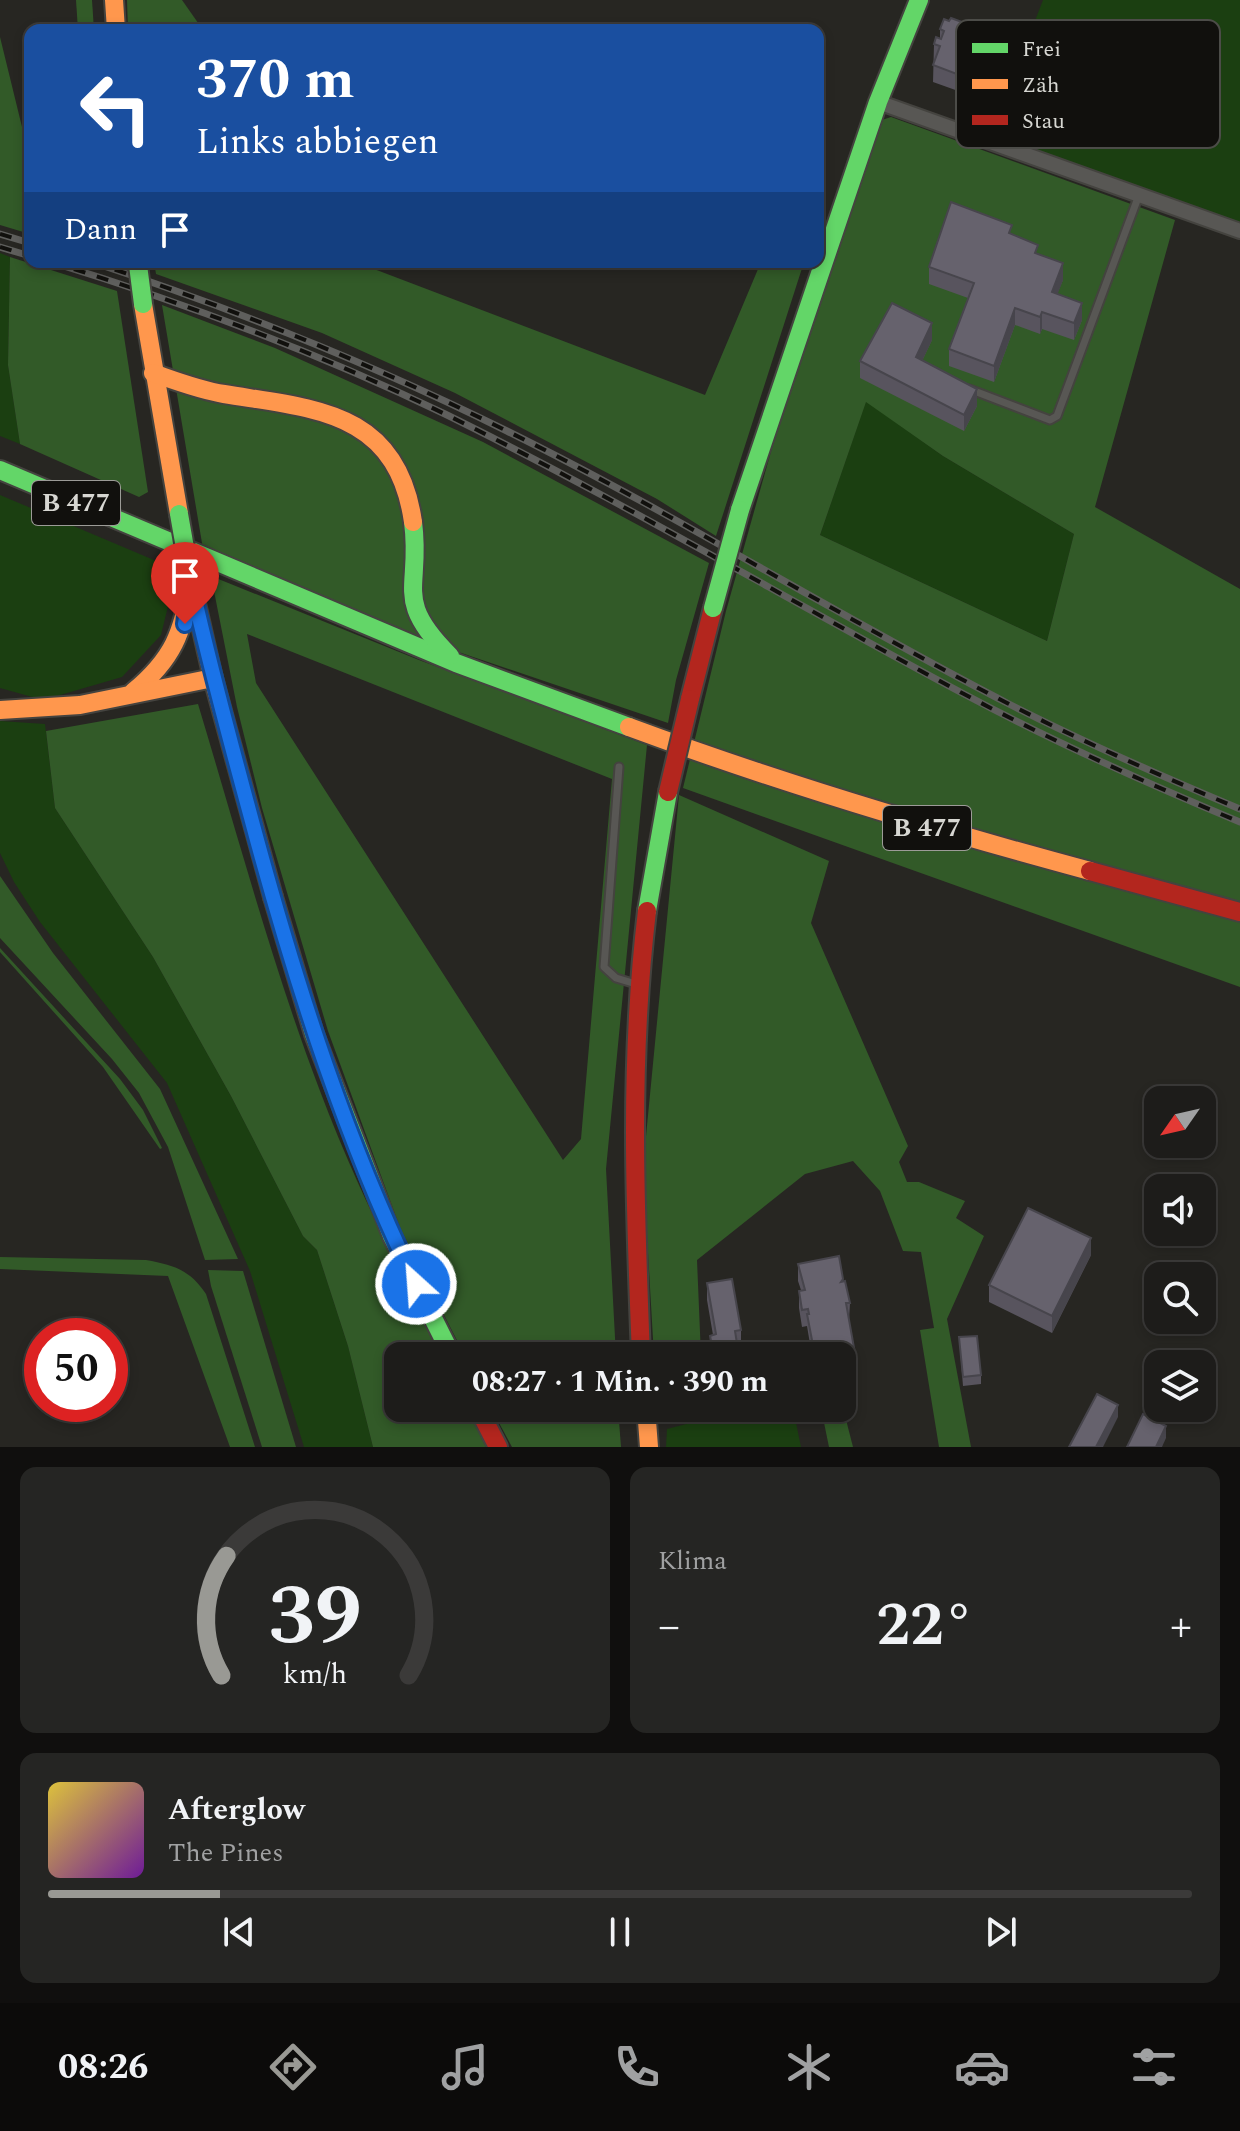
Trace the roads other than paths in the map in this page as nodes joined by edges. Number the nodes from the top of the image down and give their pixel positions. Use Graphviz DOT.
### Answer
graph roads {
  1 [pos="114,0"];
  2 [pos="919,0"];
  3 [pos="116,24"];
  4 [pos="878,102"];
  5 [pos="956,130"];
  6 [pos="1007,148"];
  7 [pos="1139,195"];
  8 [pos="1240,231"];
  9 [pos="824,258"];
  10 [pos="138,268"];
  11 [pos="821,268"];
  12 [pos="153,373"];
  13 [pos="966,388"];
  14 [pos="0,470"];
  15 [pos="191,582"];
  16 [pos="456,663"];
  17 [pos="213,678"];
  18 [pos="128,695"];
  19 [pos="0,710"];
  20 [pos="619,767"];
  21 [pos="1240,912"];
  22 [pos="638,985"];
  23 [pos="445,1342"];
  24 [pos="640,1342"];
  25 [pos="485,1422"];
  26 [pos="647,1422"];
  27 [pos="498,1447"];
  28 [pos="649,1447"];
  1 -- 3 [label="main road"];
  2 -- 4 [label="main road"];
  4 -- 5 [label="street"];
  4 -- 9 [label="main road, bridge"];
  6 -- 7 [label="street"];
  7 -- 8 [label="street"];
  7 -- 13 [label="lane"];
  10 -- 12 [label="main road, bridge"];
  11 -- 22 [label="main road, bridge"];
  12 -- 15 [label="main road, bridge"];
  12 -- 16 [label="main road"];
  14 -- 16 [label="main road, B 477"];
  15 -- 17 [label="main road"];
  15 -- 18 [label="main road"];
  16 -- 21 [label="main road, B 477"];
  17 -- 18 [label="main road"];
  17 -- 23 [label="main road"];
  18 -- 19 [label="main road"];
  20 -- 22 [label="lane"];
  22 -- 24 [label="main road"];
  25 -- 27 [label="main road"];
  26 -- 28 [label="main road"];
}
